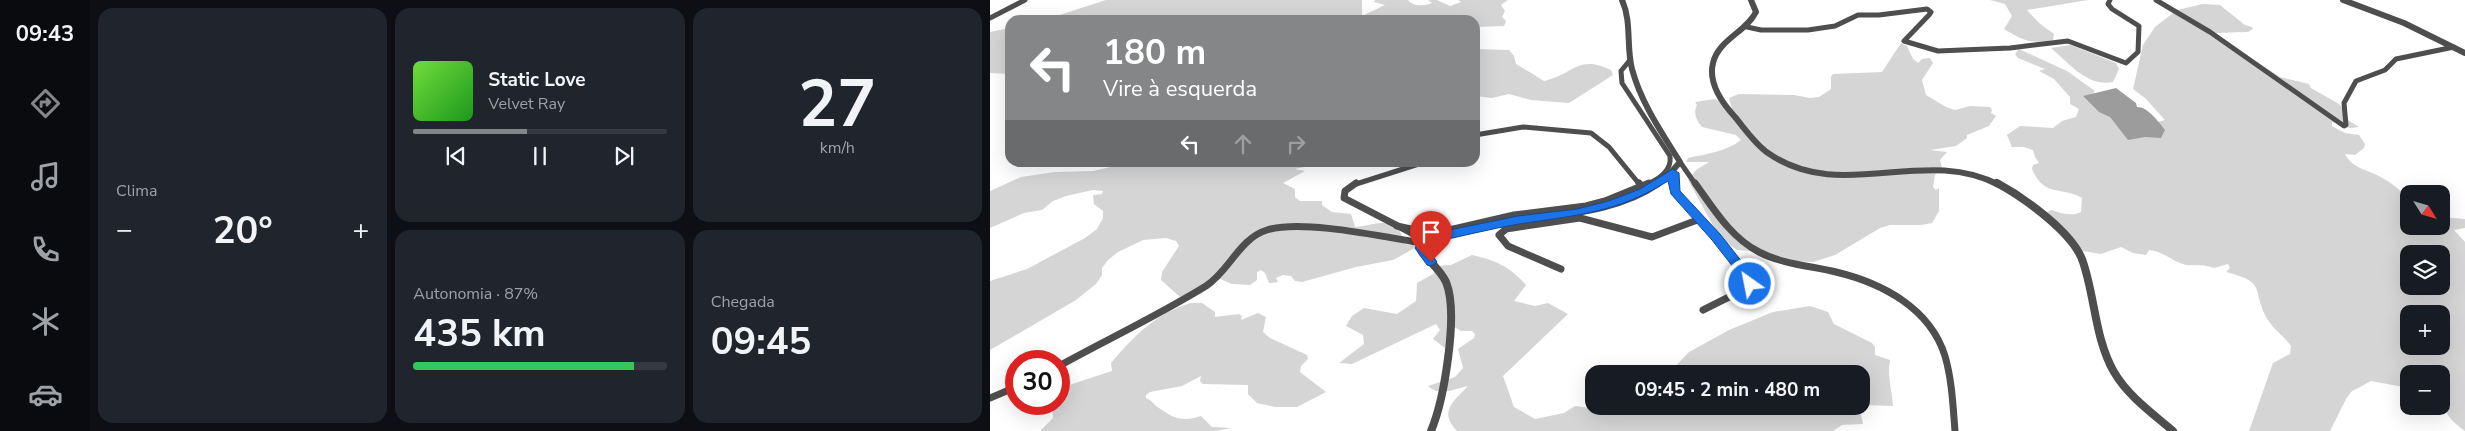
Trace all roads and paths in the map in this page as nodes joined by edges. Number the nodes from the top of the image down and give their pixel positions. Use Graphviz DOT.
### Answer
graph roads {
  1 [pos="1025,0"];
  2 [pos="1622,0"];
  3 [pos="1751,0"];
  4 [pos="2110,0"];
  5 [pos="2156,0"];
  6 [pos="2343,0"];
  7 [pos="990,18"];
  8 [pos="1747,27"];
  9 [pos="2454,47"];
  10 [pos="2465,53"];
  11 [pos="1630,60"];
  12 [pos="1480,134"];
  13 [pos="1680,162"];
  14 [pos="1404,167"];
  15 [pos="1409,167"];
  16 [pos="1397,171"];
  17 [pos="1673,173"];
  18 [pos="1641,186"];
  19 [pos="1700,219"];
  20 [pos="1396,226"];
  21 [pos="1423,241"];
  22 [pos="1561,270"];
  23 [pos="1703,310"];
  24 [pos="1070,360"];
  25 [pos="1005,392"];
  26 [pos="990,398"];
  27 [pos="1431,431"];
  28 [pos="1956,431"];
  29 [pos="2173,431"];
  1 -- 7 [label="street"];
  2 -- 11 [label="street"];
  3 -- 8 [label="street"];
  4 -- 8 [label="street"];
  5 -- 9 [label="street"];
  6 -- 9 [label="street"];
  8 -- 29 [label="street"];
  9 -- 10 [label="street"];
  11 -- 13 [label="street"];
  11 -- 18 [label="street"];
  12 -- 18 [label="street"];
  13 -- 17 [label="street"];
  13 -- 28 [label="street"];
  14 -- 16 [label="street"];
  15 -- 16 [label="street"];
  16 -- 20 [label="street"];
  17 -- 19 [label="street"];
  17 -- 21 [label="street"];
  18 -- 20 [label="street"];
  19 -- 22 [label="street"];
  19 -- 23 [label="street"];
  20 -- 21 [label="street"];
  21 -- 24 [label="street"];
  21 -- 27 [label="street"];
  25 -- 26 [label="street"];
}
